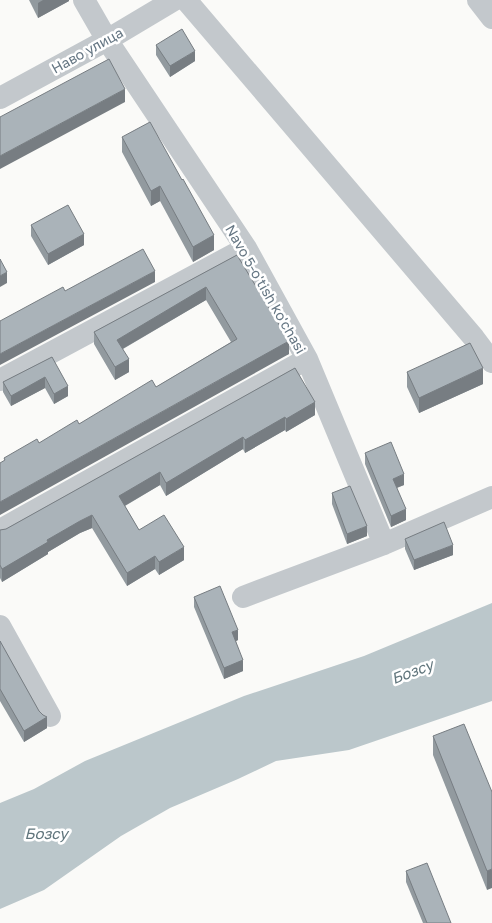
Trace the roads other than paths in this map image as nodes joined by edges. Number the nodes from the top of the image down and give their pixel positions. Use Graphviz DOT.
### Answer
graph roads {
  1 [pos="84,0"];
  2 [pos="174,0"];
  3 [pos="186,0"];
  4 [pos="478,0"];
  5 [pos="492,18"];
  6 [pos="107,40"];
  7 [pos="0,98"];
  8 [pos="246,248"];
  9 [pos="307,359"];
  10 [pos="492,362"];
  11 [pos="0,380"];
  12 [pos="492,497"];
  13 [pos="0,530"];
  14 [pos="384,544"];
  15 [pos="243,597"];
  16 [pos="0,626"];
  17 [pos="50,716"];
  1 -- 6 [label="street, Navo 5-o'tish ko'chasi"];
  2 -- 6 [label="street, Наво улица"];
  3 -- 10 [label="street"];
  4 -- 5 [label="street"];
  6 -- 7 [label="street, Наво улица"];
  6 -- 8 [label="street, Navo 5-o'tish ko'chasi"];
  8 -- 9 [label="street, Navo 5-o'tish ko'chasi"];
  8 -- 11 [label="street"];
  9 -- 13 [label="street"];
  9 -- 14 [label="street, Navo 5-o'tish ko'chasi"];
  12 -- 14 [label="street"];
  14 -- 15 [label="street"];
  16 -- 17 [label="street"];
}
